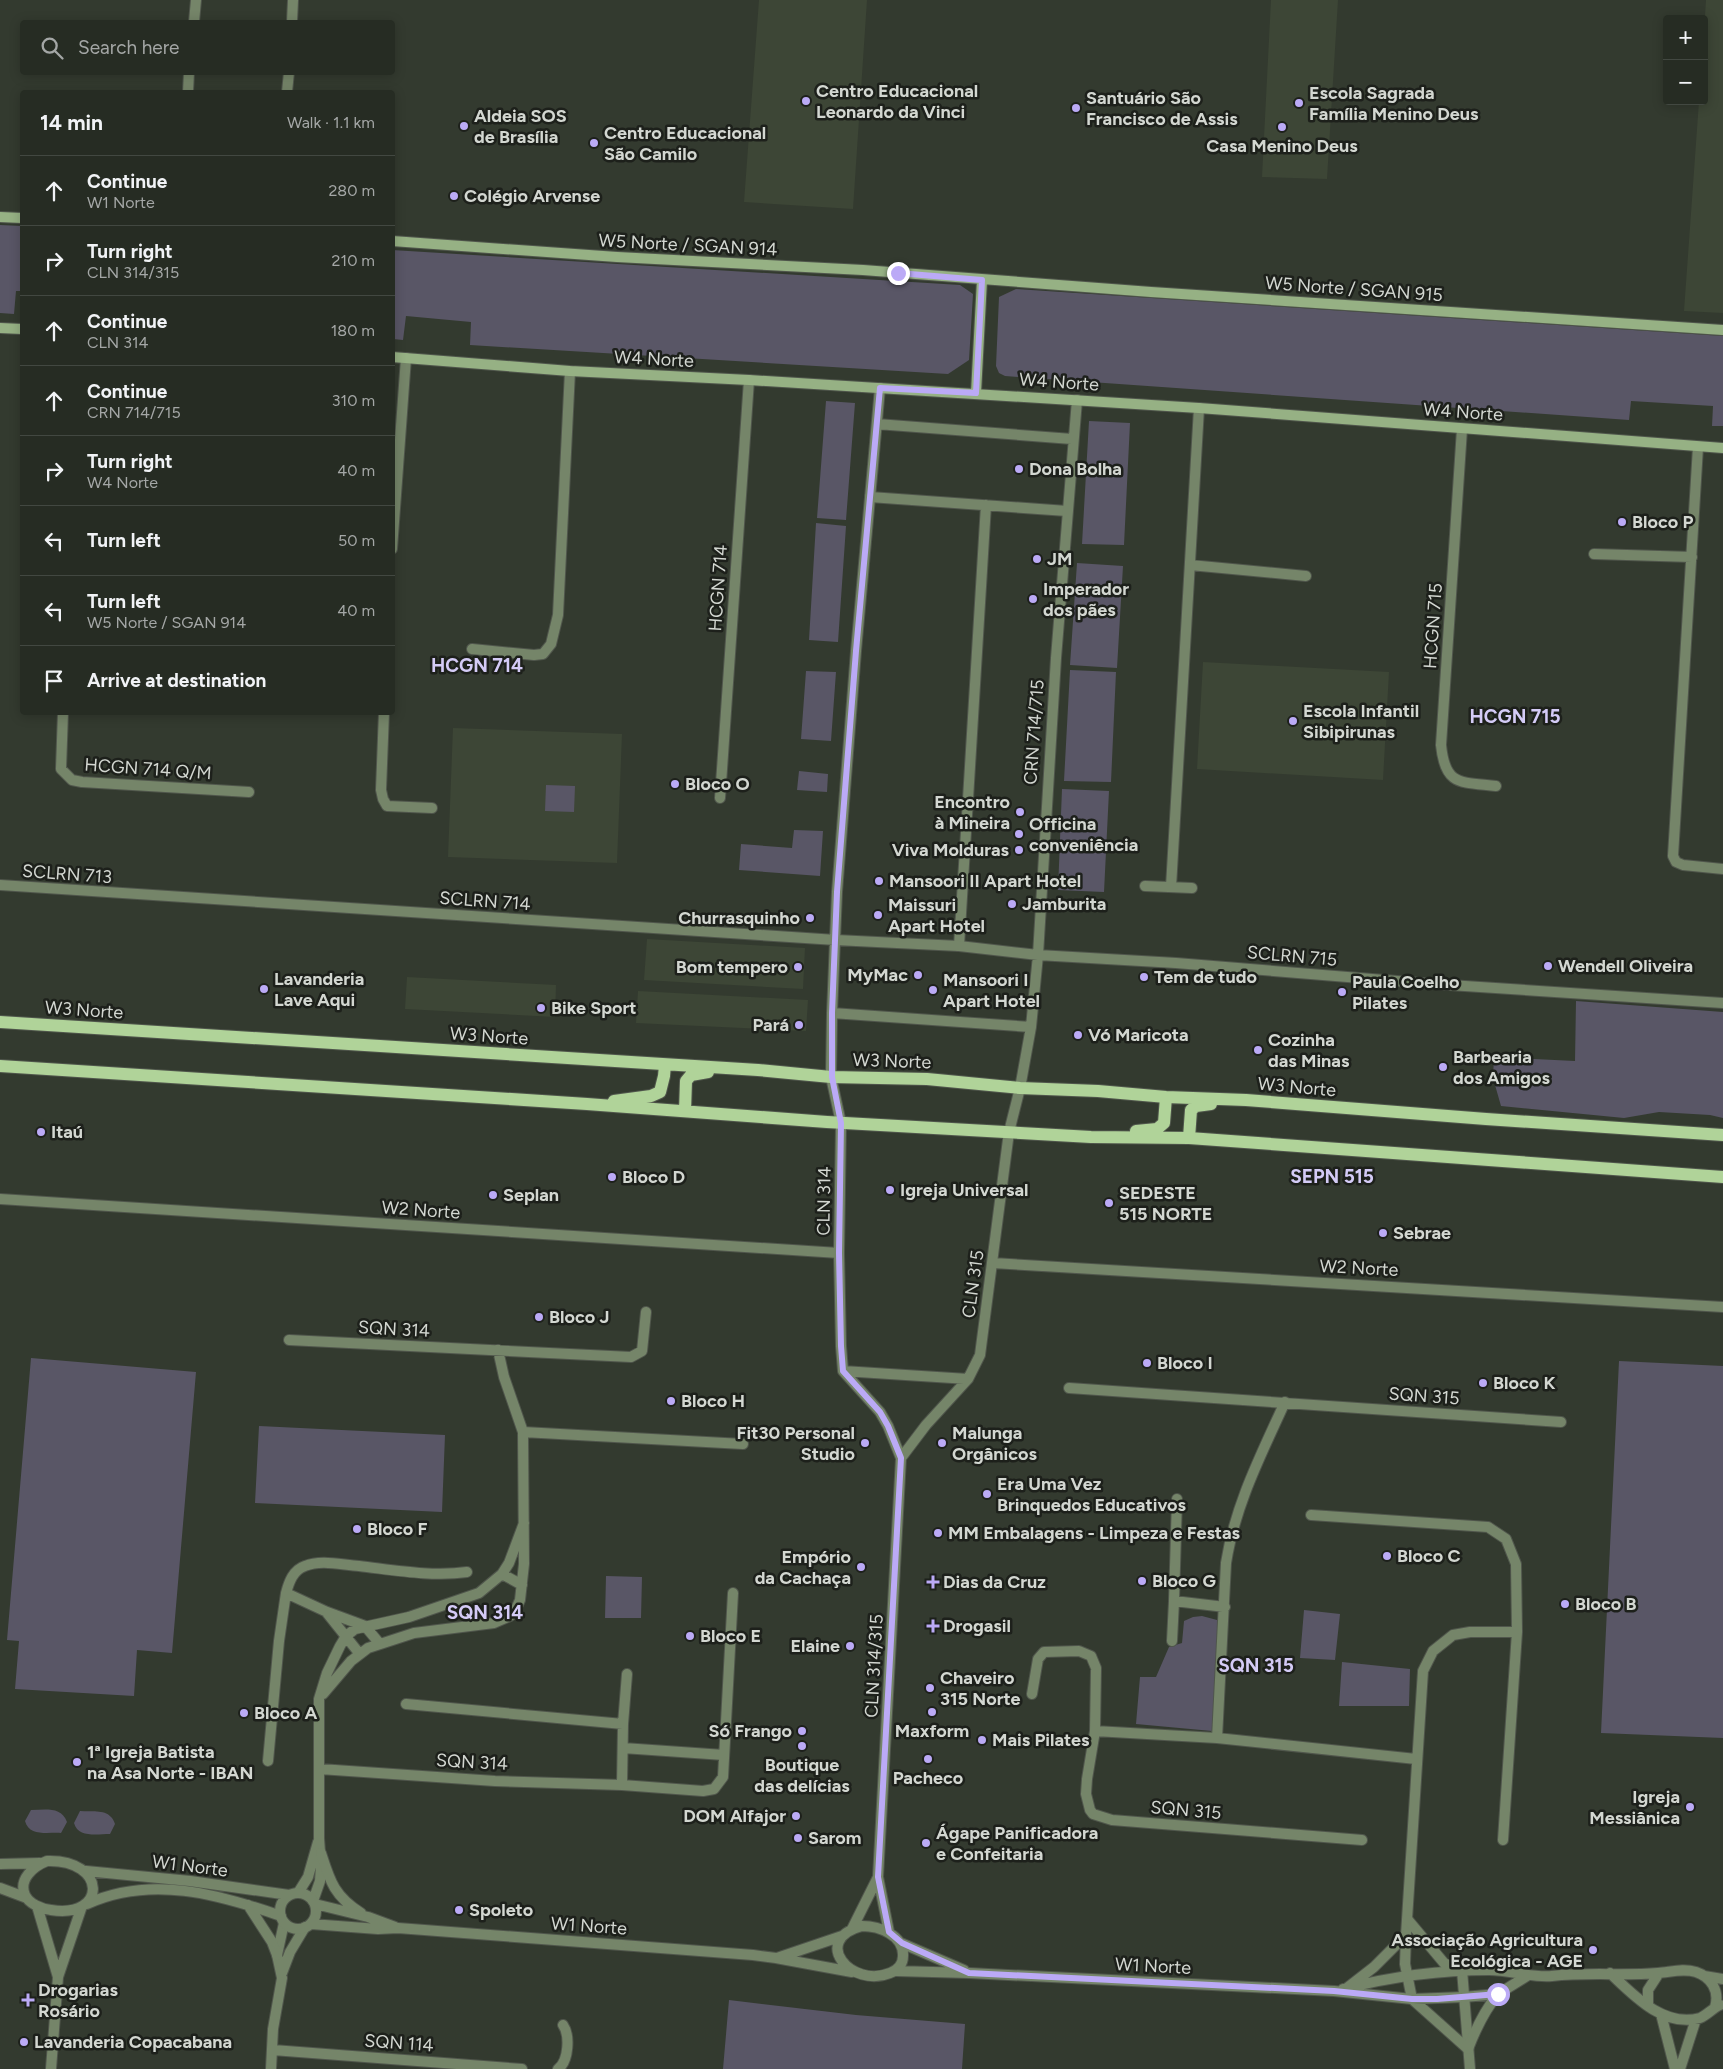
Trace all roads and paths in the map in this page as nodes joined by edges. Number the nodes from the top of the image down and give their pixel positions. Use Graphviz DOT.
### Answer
graph roads {
  1 [pos="196,0"];
  2 [pos="293,0"];
  3 [pos="194,20"];
  4 [pos="292,20"];
  5 [pos="189,75"];
  6 [pos="289,75"];
  7 [pos="188,90"];
  8 [pos="288,90"];
  9 [pos="0,217"];
  10 [pos="20,218"];
  11 [pos="395,241"];
  12 [pos="982,280"];
  13 [pos="0,328"];
  14 [pos="20,329"];
  15 [pos="1723,330"];
  16 [pos="395,357"];
  17 [pos="406,358"];
  18 [pos="570,371"];
  19 [pos="749,380"];
  20 [pos="880,388"];
  21 [pos="976,393"];
  22 [pos="1077,400"];
  23 [pos="1199,408"];
  24 [pos="877,424"];
  25 [pos="1462,428"];
  26 [pos="1072,439"];
  27 [pos="1698,447"];
  28 [pos="1723,448"];
  29 [pos="870,497"];
  30 [pos="986,504"];
  31 [pos="395,508"];
  32 [pos="1067,511"];
  33 [pos="1594,554"];
  34 [pos="1692,557"];
  35 [pos="1190,565"];
  36 [pos="1306,576"];
  37 [pos="472,649"];
  38 [pos="63,715"];
  39 [pos="384,715"];
  40 [pos="1496,786"];
  41 [pos="249,792"];
  42 [pos="720,798"];
  43 [pos="432,808"];
  44 [pos="1723,869"];
  45 [pos="0,885"];
  46 [pos="1145,886"];
  47 [pos="1171,887"];
  48 [pos="1192,888"];
  49 [pos="132,895"];
  50 [pos="836,940"];
  51 [pos="959,946"];
  52 [pos="1038,955"];
  53 [pos="1723,1003"];
  54 [pos="832,1013"];
  55 [pos="0,1022"];
  56 [pos="1031,1027"];
  57 [pos="665,1065"];
  58 [pos="0,1066"];
  59 [pos="725,1068"];
  60 [pos="832,1077"];
  61 [pos="1020,1088"];
  62 [pos="1166,1097"];
  63 [pos="1246,1100"];
  64 [pos="587,1104"];
  65 [pos="685,1111"];
  66 [pos="841,1123"];
  67 [pos="1009,1132"];
  68 [pos="1723,1135"];
  69 [pos="1091,1137"];
  70 [pos="1189,1138"];
  71 [pos="1723,1176"];
  72 [pos="0,1199"];
  73 [pos="839,1253"];
  74 [pos="993,1263"];
  75 [pos="1723,1307"];
  76 [pos="646,1312"];
  77 [pos="290,1340"];
  78 [pos="498,1350"];
  79 [pos="843,1371"];
  80 [pos="968,1379"];
  81 [pos="1068,1388"];
  82 [pos="1285,1402"];
  83 [pos="1561,1422"];
  84 [pos="523,1432"];
  85 [pos="743,1444"];
  86 [pos="901,1458"];
  87 [pos="1177,1499"];
  88 [pos="1311,1515"];
  89 [pos="524,1523"];
  90 [pos="467,1572"];
  91 [pos="502,1574"];
  92 [pos="522,1586"];
  93 [pos="286,1593"];
  94 [pos="733,1593"];
  95 [pos="1174,1601"];
  96 [pos="1225,1607"];
  97 [pos="327,1612"];
  98 [pos="409,1617"];
  99 [pos="365,1626"];
  100 [pos="1517,1632"];
  101 [pos="414,1633"];
  102 [pos="346,1636"];
  103 [pos="1172,1642"];
  104 [pos="380,1644"];
  105 [pos="359,1653"];
  106 [pos="627,1674"];
  107 [pos="1032,1694"];
  108 [pos="319,1699"];
  109 [pos="406,1704"];
  110 [pos="623,1724"];
  111 [pos="1095,1731"];
  112 [pos="1217,1738"];
  113 [pos="623,1748"];
  114 [pos="724,1755"];
  115 [pos="1416,1759"];
  116 [pos="268,1761"];
  117 [pos="320,1769"];
  118 [pos="622,1785"];
  119 [pos="319,1838"];
  120 [pos="1362,1840"];
  121 [pos="1503,1840"];
  122 [pos="321,1853"];
  123 [pos="41,1863"];
  124 [pos="0,1864"];
  125 [pos="86,1871"];
  126 [pos="878,1877"];
  127 [pos="0,1888"];
  128 [pos="294,1894"];
  129 [pos="27,1898"];
  130 [pos="314,1903"];
  131 [pos="248,1905"];
  132 [pos="37,1906"];
  133 [pos="84,1906"];
  134 [pos="368,1918"];
  135 [pos="282,1920"];
  136 [pos="1408,1920"];
  137 [pos="308,1926"];
  138 [pos="398,1928"];
  139 [pos="852,1929"];
  140 [pos="889,1932"];
  141 [pos="1406,1935"];
  142 [pos="842,1936"];
  143 [pos="902,1943"];
  144 [pos="277,1955"];
  145 [pos="776,1958"];
  146 [pos="1462,1970"];
  147 [pos="896,1971"];
  148 [pos="852,1972"];
  149 [pos="282,1973"];
  150 [pos="969,1973"];
  151 [pos="1610,1973"];
  152 [pos="1659,1973"];
  153 [pos="1407,1976"];
  154 [pos="1527,1976"];
  155 [pos="1704,1976"];
  156 [pos="58,1977"];
  157 [pos="1723,1979"];
  158 [pos="1347,1988"];
  159 [pos="1334,1991"];
  160 [pos="1498,1994"];
  161 [pos="1464,1997"];
  162 [pos="1412,1999"];
  163 [pos="1648,2004"];
  164 [pos="1719,2005"];
  165 [pos="1661,2014"];
  166 [pos="1696,2018"];
  167 [pos="562,2026"];
  168 [pos="1468,2049"];
  169 [pos="273,2050"];
  170 [pos="51,2069"];
  171 [pos="271,2069"];
  172 [pos="522,2069"];
  173 [pos="558,2069"];
  174 [pos="1470,2069"];
  175 [pos="1674,2069"];
  176 [pos="1680,2069"];
  1 -- 3 [label="street"];
  2 -- 4 [label="street"];
  5 -- 7 [label="street"];
  6 -- 8 [label="street"];
  9 -- 10 [label="main road"];
  11 -- 12 [label="main road, W5 Norte / SGAN 914"];
  12 -- 15 [label="main road, W5 Norte / SGAN 915"];
  12 -- 21 [label="main road"];
  13 -- 14 [label="main road"];
  16 -- 17 [label="main road, W4 Norte"];
  17 -- 18 [label="main road, W4 Norte"];
  17 -- 31 [label="street"];
  18 -- 19 [label="main road, W4 Norte"];
  18 -- 37 [label="street"];
  19 -- 20 [label="main road, W4 Norte"];
  19 -- 42 [label="street, HCGN 714"];
  20 -- 21 [label="main road, W4 Norte"];
  20 -- 24 [label="street"];
  21 -- 22 [label="main road, W4 Norte"];
  22 -- 23 [label="main road, W4 Norte"];
  22 -- 26 [label="street, CRN 714/715"];
  23 -- 25 [label="main road, W4 Norte"];
  23 -- 35 [label="street"];
  24 -- 26 [label="street"];
  24 -- 29 [label="street"];
  25 -- 27 [label="main road, W4 Norte"];
  25 -- 40 [label="street, HCGN 715"];
  26 -- 32 [label="street, CRN 714/715"];
  27 -- 28 [label="main road, W4 Norte"];
  27 -- 34 [label="street"];
  29 -- 30 [label="street"];
  29 -- 50 [label="street"];
  30 -- 32 [label="street"];
  30 -- 51 [label="street"];
  32 -- 52 [label="street, CRN 714/715"];
  33 -- 34 [label="street"];
  34 -- 44 [label="street"];
  35 -- 36 [label="street"];
  35 -- 47 [label="street"];
  38 -- 41 [label="street, HCGN 714 Q/M"];
  39 -- 43 [label="street"];
  45 -- 49 [label="street, SCLRN 713"];
  46 -- 47 [label="street"];
  47 -- 48 [label="street"];
  49 -- 50 [label="street, SCLRN 714"];
  50 -- 51 [label="street"];
  50 -- 54 [label="street"];
  51 -- 52 [label="street"];
  52 -- 53 [label="street, SCLRN 715"];
  52 -- 56 [label="street, CRN 714/715"];
  54 -- 56 [label="street"];
  54 -- 60 [label="street"];
  55 -- 57 [label="main road, W3 Norte"];
  56 -- 61 [label="street, CRN 714/715"];
  57 -- 59 [label="main road, W3 Norte"];
  57 -- 64 [label="main road"];
  58 -- 64 [label="main road"];
  59 -- 60 [label="main road, W3 Norte"];
  59 -- 65 [label="main road"];
  60 -- 61 [label="main road, W3 Norte"];
  60 -- 66 [label="street, CLN 314"];
  61 -- 62 [label="main road, W3 Norte"];
  61 -- 67 [label="street, CLN 315"];
  62 -- 63 [label="main road, W3 Norte"];
  62 -- 69 [label="main road"];
  63 -- 68 [label="main road, W3 Norte"];
  63 -- 70 [label="main road"];
  64 -- 65 [label="main road"];
  65 -- 66 [label="main road"];
  66 -- 67 [label="main road"];
  66 -- 73 [label="street, CLN 314"];
  67 -- 69 [label="main road"];
  67 -- 74 [label="street, CLN 315"];
  69 -- 70 [label="main road"];
  70 -- 71 [label="main road"];
  72 -- 73 [label="street, W2 Norte"];
  73 -- 79 [label="street, CLN 314"];
  74 -- 75 [label="street, W2 Norte"];
  74 -- 80 [label="street, CLN 315"];
  76 -- 78 [label="street, SQN 314"];
  77 -- 78 [label="street, SQN 314"];
  78 -- 84 [label="street"];
  79 -- 80 [label="street"];
  79 -- 86 [label="street"];
  80 -- 86 [label="street, CLN 315"];
  81 -- 82 [label="street, SQN 315"];
  82 -- 83 [label="street, SQN 315"];
  82 -- 96 [label="street"];
  84 -- 85 [label="street"];
  84 -- 89 [label="street"];
  86 -- 126 [label="street, CLN 314/315"];
  87 -- 95 [label="street"];
  88 -- 100 [label="street"];
  89 -- 91 [label="street"];
  89 -- 92 [label="street"];
  90 -- 93 [label="street"];
  91 -- 92 [label="street"];
  91 -- 98 [label="street"];
  92 -- 101 [label="street"];
  93 -- 97 [label="street"];
  93 -- 116 [label="street"];
  94 -- 114 [label="street, SQN 314"];
  95 -- 96 [label="street"];
  95 -- 103 [label="street"];
  96 -- 112 [label="street"];
  97 -- 99 [label="street"];
  97 -- 102 [label="street"];
  98 -- 99 [label="street"];
  98 -- 101 [label="street"];
  99 -- 102 [label="street"];
  99 -- 104 [label="street"];
  100 -- 115 [label="street"];
  100 -- 121 [label="street"];
  101 -- 104 [label="street"];
  102 -- 105 [label="street"];
  102 -- 108 [label="street"];
  104 -- 105 [label="street"];
  105 -- 108 [label="street"];
  106 -- 110 [label="street"];
  107 -- 111 [label="street, SQN 315"];
  108 -- 117 [label="street"];
  109 -- 110 [label="street"];
  110 -- 113 [label="street"];
  111 -- 112 [label="street"];
  111 -- 120 [label="street, SQN 315"];
  112 -- 115 [label="street"];
  113 -- 114 [label="street"];
  113 -- 118 [label="street"];
  114 -- 118 [label="street, SQN 314"];
  115 -- 136 [label="street"];
  117 -- 118 [label="street, SQN 314"];
  117 -- 119 [label="street"];
  119 -- 122 [label="street"];
  119 -- 128 [label="street"];
  122 -- 130 [label="street"];
  122 -- 134 [label="street"];
  123 -- 124 [label="street"];
  123 -- 125 [label="street"];
  123 -- 129 [label="street"];
  125 -- 128 [label="street, W1 Norte"];
  125 -- 133 [label="street"];
  126 -- 139 [label="street, CLN 314/315"];
  126 -- 140 [label="street, CLN 314/315"];
  127 -- 129 [label="street"];
  128 -- 130 [label="street"];
  128 -- 135 [label="street"];
  129 -- 132 [label="street"];
  130 -- 134 [label="street, W1 Norte"];
  130 -- 137 [label="street"];
  131 -- 133 [label="street, W1 Norte"];
  131 -- 135 [label="street, W1 Norte"];
  131 -- 144 [label="street"];
  132 -- 133 [label="street"];
  132 -- 156 [label="street"];
  133 -- 156 [label="street"];
  134 -- 138 [label="street, W1 Norte"];
  135 -- 137 [label="street"];
  135 -- 144 [label="street"];
  136 -- 141 [label="street"];
  136 -- 146 [label="street"];
  137 -- 138 [label="street, W1 Norte"];
  137 -- 149 [label="street"];
  138 -- 145 [label="street, W1 Norte"];
  139 -- 140 [label="street"];
  139 -- 142 [label="street"];
  140 -- 143 [label="street"];
  141 -- 153 [label="street"];
  141 -- 158 [label="street"];
  142 -- 145 [label="street, W1 Norte"];
  142 -- 148 [label="street"];
  143 -- 147 [label="street"];
  143 -- 150 [label="street, W1 Norte"];
  144 -- 149 [label="street"];
  145 -- 148 [label="street, W1 Norte"];
  146 -- 153 [label="street, W1 Norte"];
  146 -- 154 [label="street, W1 Norte"];
  146 -- 161 [label="street"];
  147 -- 148 [label="street"];
  147 -- 150 [label="street, W1 Norte"];
  149 -- 169 [label="street"];
  150 -- 159 [label="street, W1 Norte"];
  151 -- 152 [label="street, W1 Norte"];
  151 -- 154 [label="street, W1 Norte"];
  151 -- 163 [label="street"];
  152 -- 155 [label="street"];
  152 -- 163 [label="street"];
  153 -- 158 [label="street, W1 Norte"];
  153 -- 162 [label="street"];
  154 -- 160 [label="street, W1 Norte"];
  155 -- 157 [label="street"];
  155 -- 164 [label="street"];
  156 -- 170 [label="street"];
  158 -- 159 [label="street, W1 Norte"];
  159 -- 162 [label="street, W1 Norte"];
  160 -- 161 [label="street, W1 Norte"];
  160 -- 168 [label="street"];
  161 -- 162 [label="street, W1 Norte"];
  161 -- 168 [label="street"];
  162 -- 168 [label="street"];
  163 -- 165 [label="street"];
  164 -- 166 [label="street"];
  165 -- 166 [label="street"];
  165 -- 175 [label="street"];
  166 -- 176 [label="street"];
  167 -- 173 [label="street"];
  168 -- 174 [label="street"];
  169 -- 171 [label="street"];
  169 -- 172 [label="street, SQN 114"];
}
